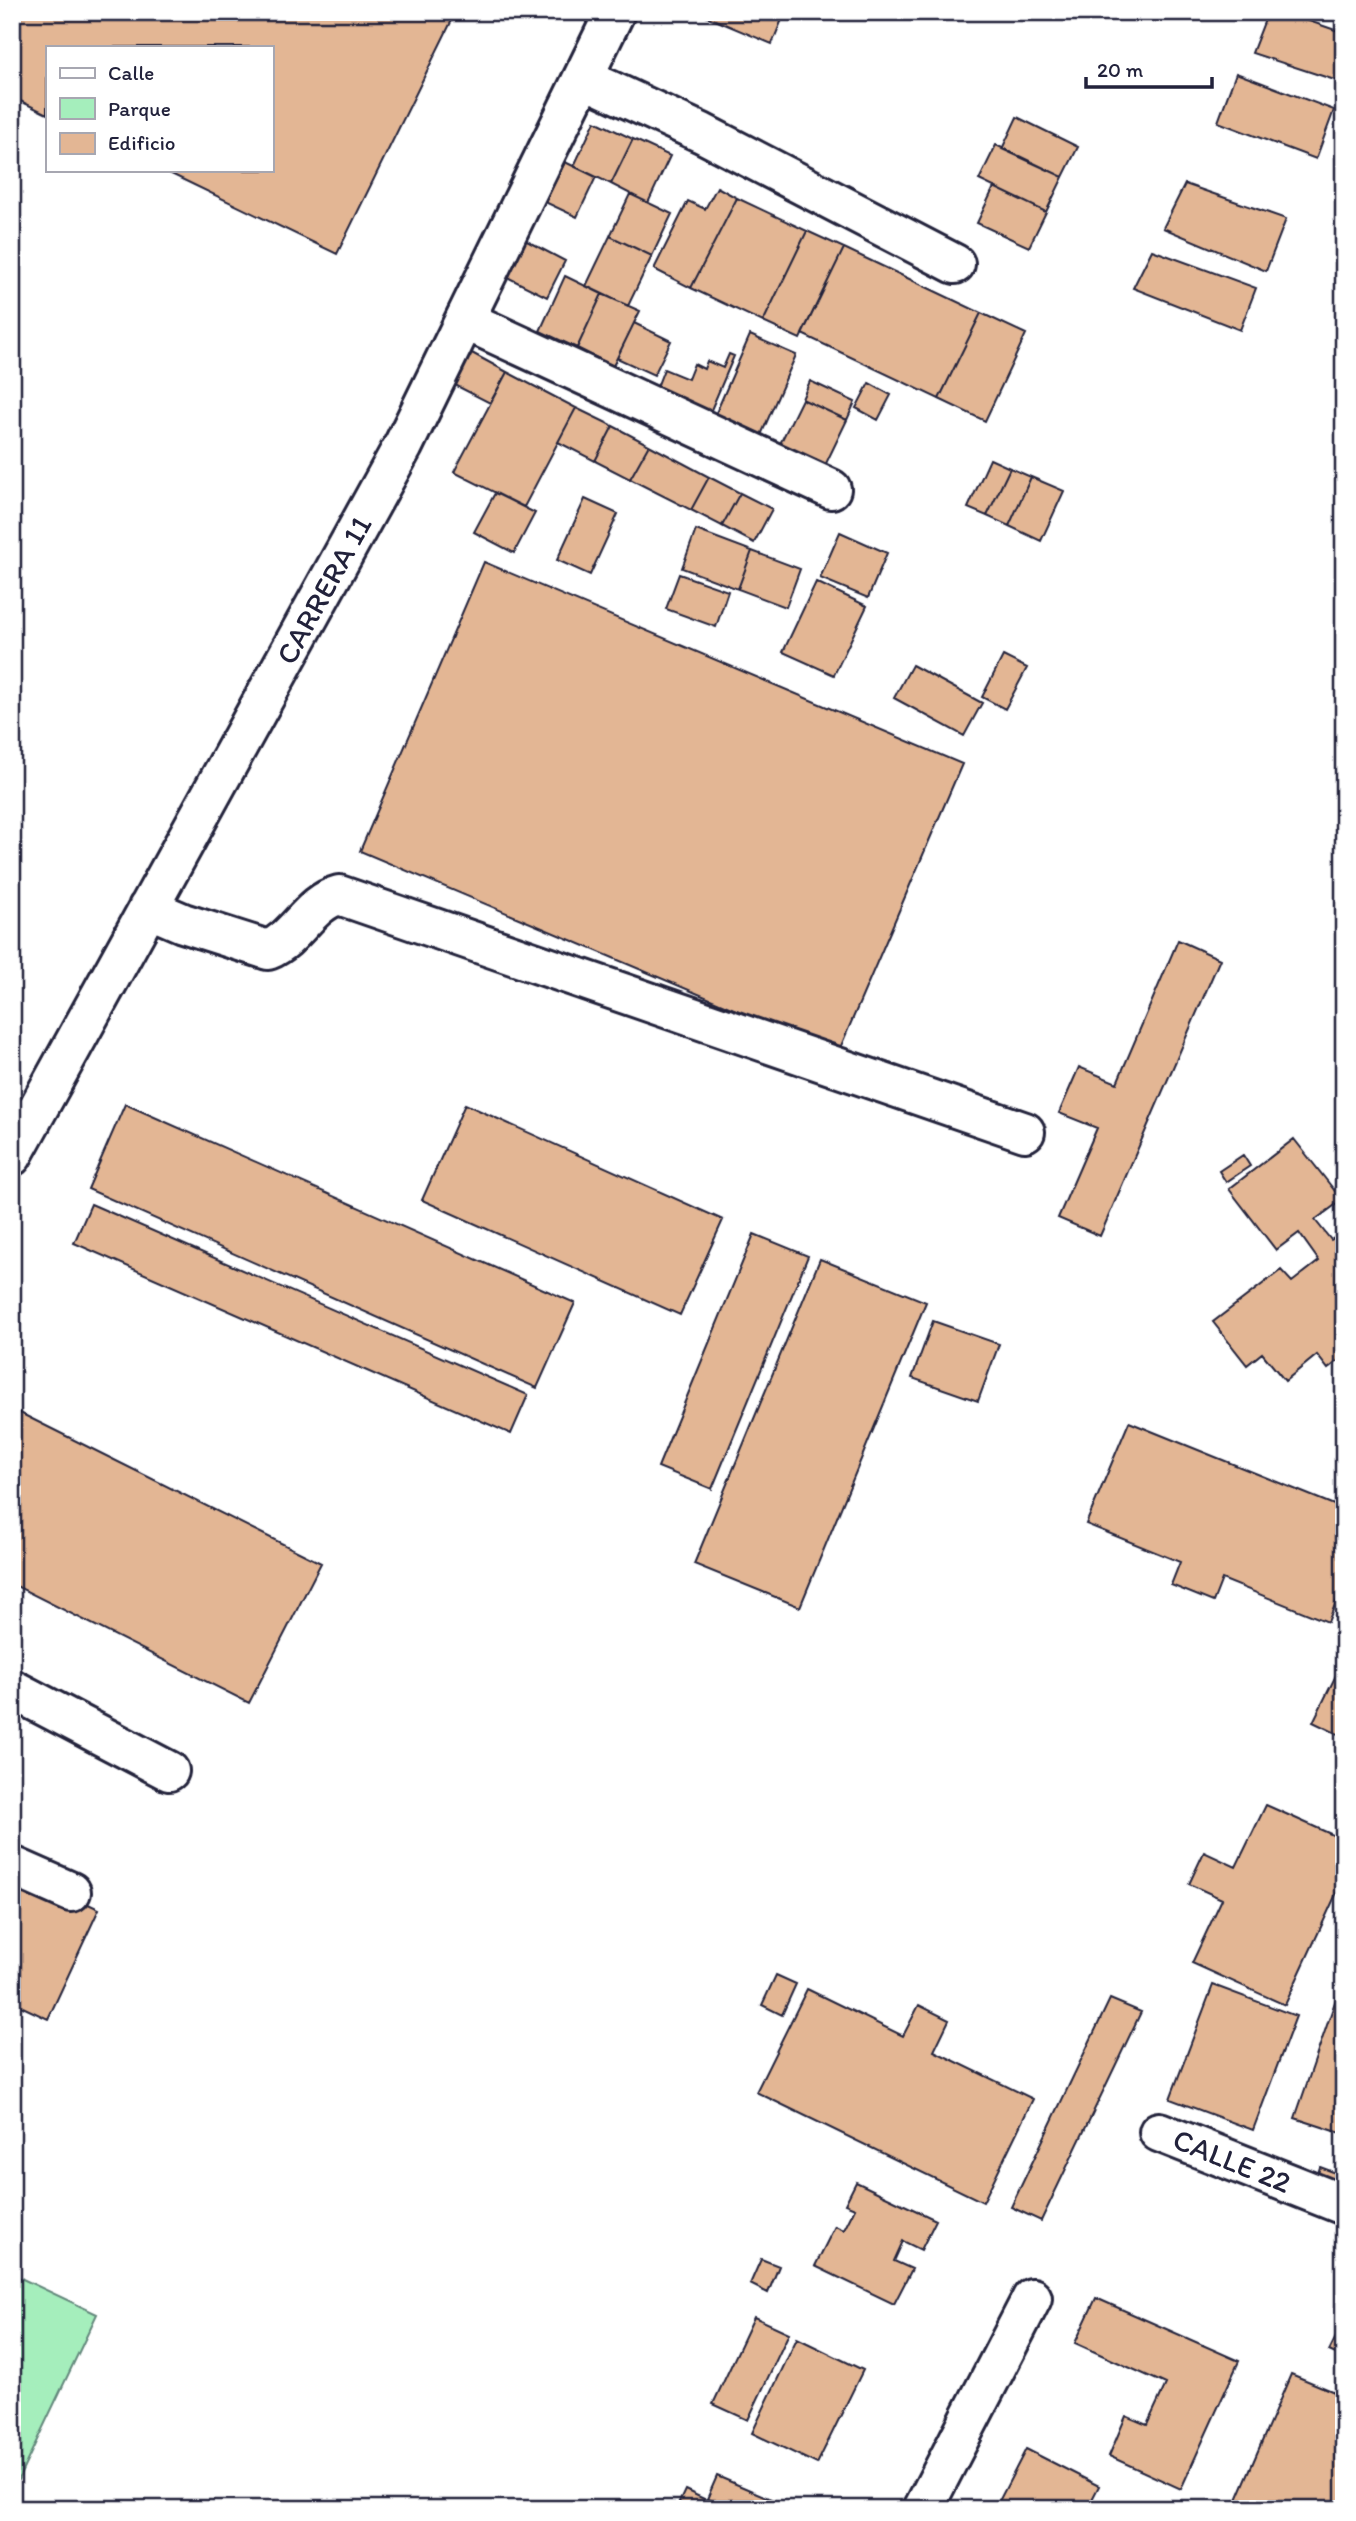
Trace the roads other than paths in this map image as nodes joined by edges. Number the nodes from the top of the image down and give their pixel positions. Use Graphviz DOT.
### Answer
graph roads {
  1 [pos="615,12"];
  2 [pos="583,78"];
  3 [pos="955,264"];
  4 [pos="465,320"];
  5 [pos="831,489"];
  6 [pos="148,908"];
  7 [pos="1025,1132"];
  8 [pos="12,1156"];
  9 [pos="12,1689"];
  10 [pos="169,1771"];
  11 [pos="12,1866"];
  12 [pos="72,1892"];
  13 [pos="1159,2132"];
  14 [pos="1344,2205"];
  15 [pos="1032,2298"];
  16 [pos="923,2509"];
  1 -- 2 [label="street, CARRERA 11"];
  2 -- 3 [label="street"];
  2 -- 4 [label="street, CARRERA 11"];
  4 -- 5 [label="street"];
  4 -- 6 [label="street, CARRERA 11"];
  6 -- 7 [label="street"];
  6 -- 8 [label="street, CARRERA 11"];
  9 -- 10 [label="street"];
  11 -- 12 [label="street"];
  13 -- 14 [label="street, CALLE 22"];
  15 -- 16 [label="street"];
}
